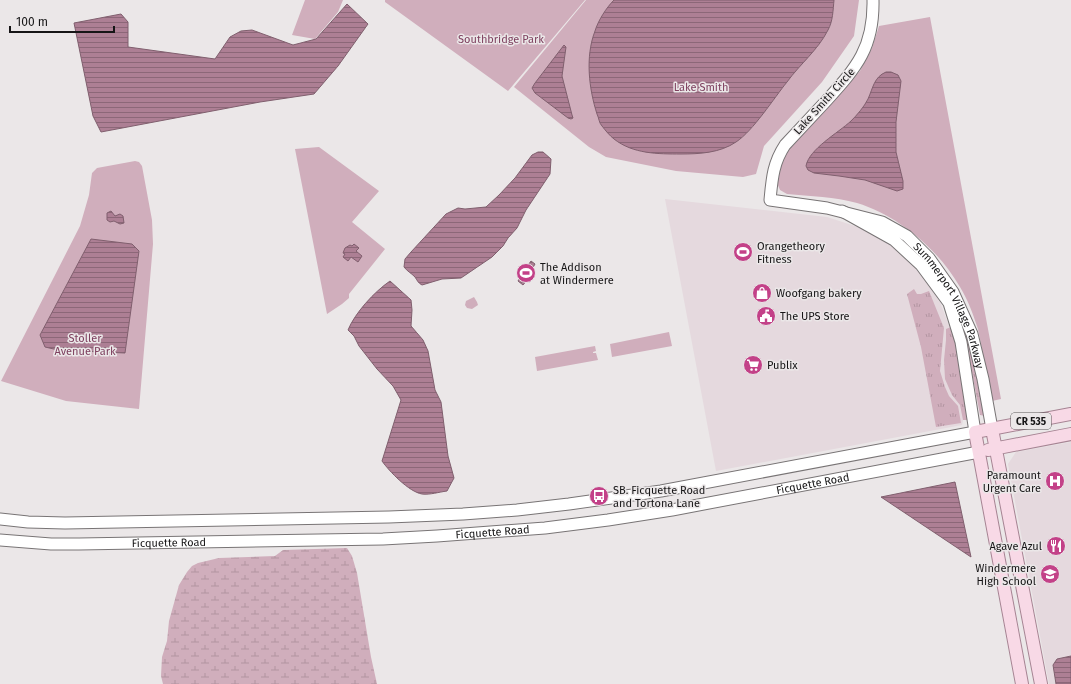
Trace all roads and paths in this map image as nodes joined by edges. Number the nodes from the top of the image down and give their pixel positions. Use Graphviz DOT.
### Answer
graph roads {
  1 [pos="874,0"];
  2 [pos="770,200"];
  3 [pos="842,211"];
  4 [pos="1071,414"];
  5 [pos="992,429"];
  6 [pos="975,432"];
  7 [pos="1071,434"];
  8 [pos="995,449"];
  9 [pos="979,452"];
  10 [pos="0,519"];
  11 [pos="0,540"];
  12 [pos="1022,684"];
  13 [pos="1041,684"];
  1 -- 2 [label="main road, Lake Smith Circle"];
  2 -- 3 [label="main road, Summerport Village Parkway"];
  3 -- 5 [label="main road, Summerport Village Parkway"];
  3 -- 6 [label="main road, Summerport Village Parkway"];
  4 -- 5 [label="main road, CR 535"];
  5 -- 6 [label="main road, CR 535"];
  5 -- 8 [label="main road, Summerport Village Parkway"];
  6 -- 9 [label="main road"];
  6 -- 10 [label="main road, Ficquette Road"];
  7 -- 8 [label="main road, CR 535"];
  8 -- 9 [label="main road"];
  8 -- 13 [label="main road, Summerport Village Parkway"];
  9 -- 11 [label="main road, Ficquette Road"];
  9 -- 12 [label="main road"];
}
